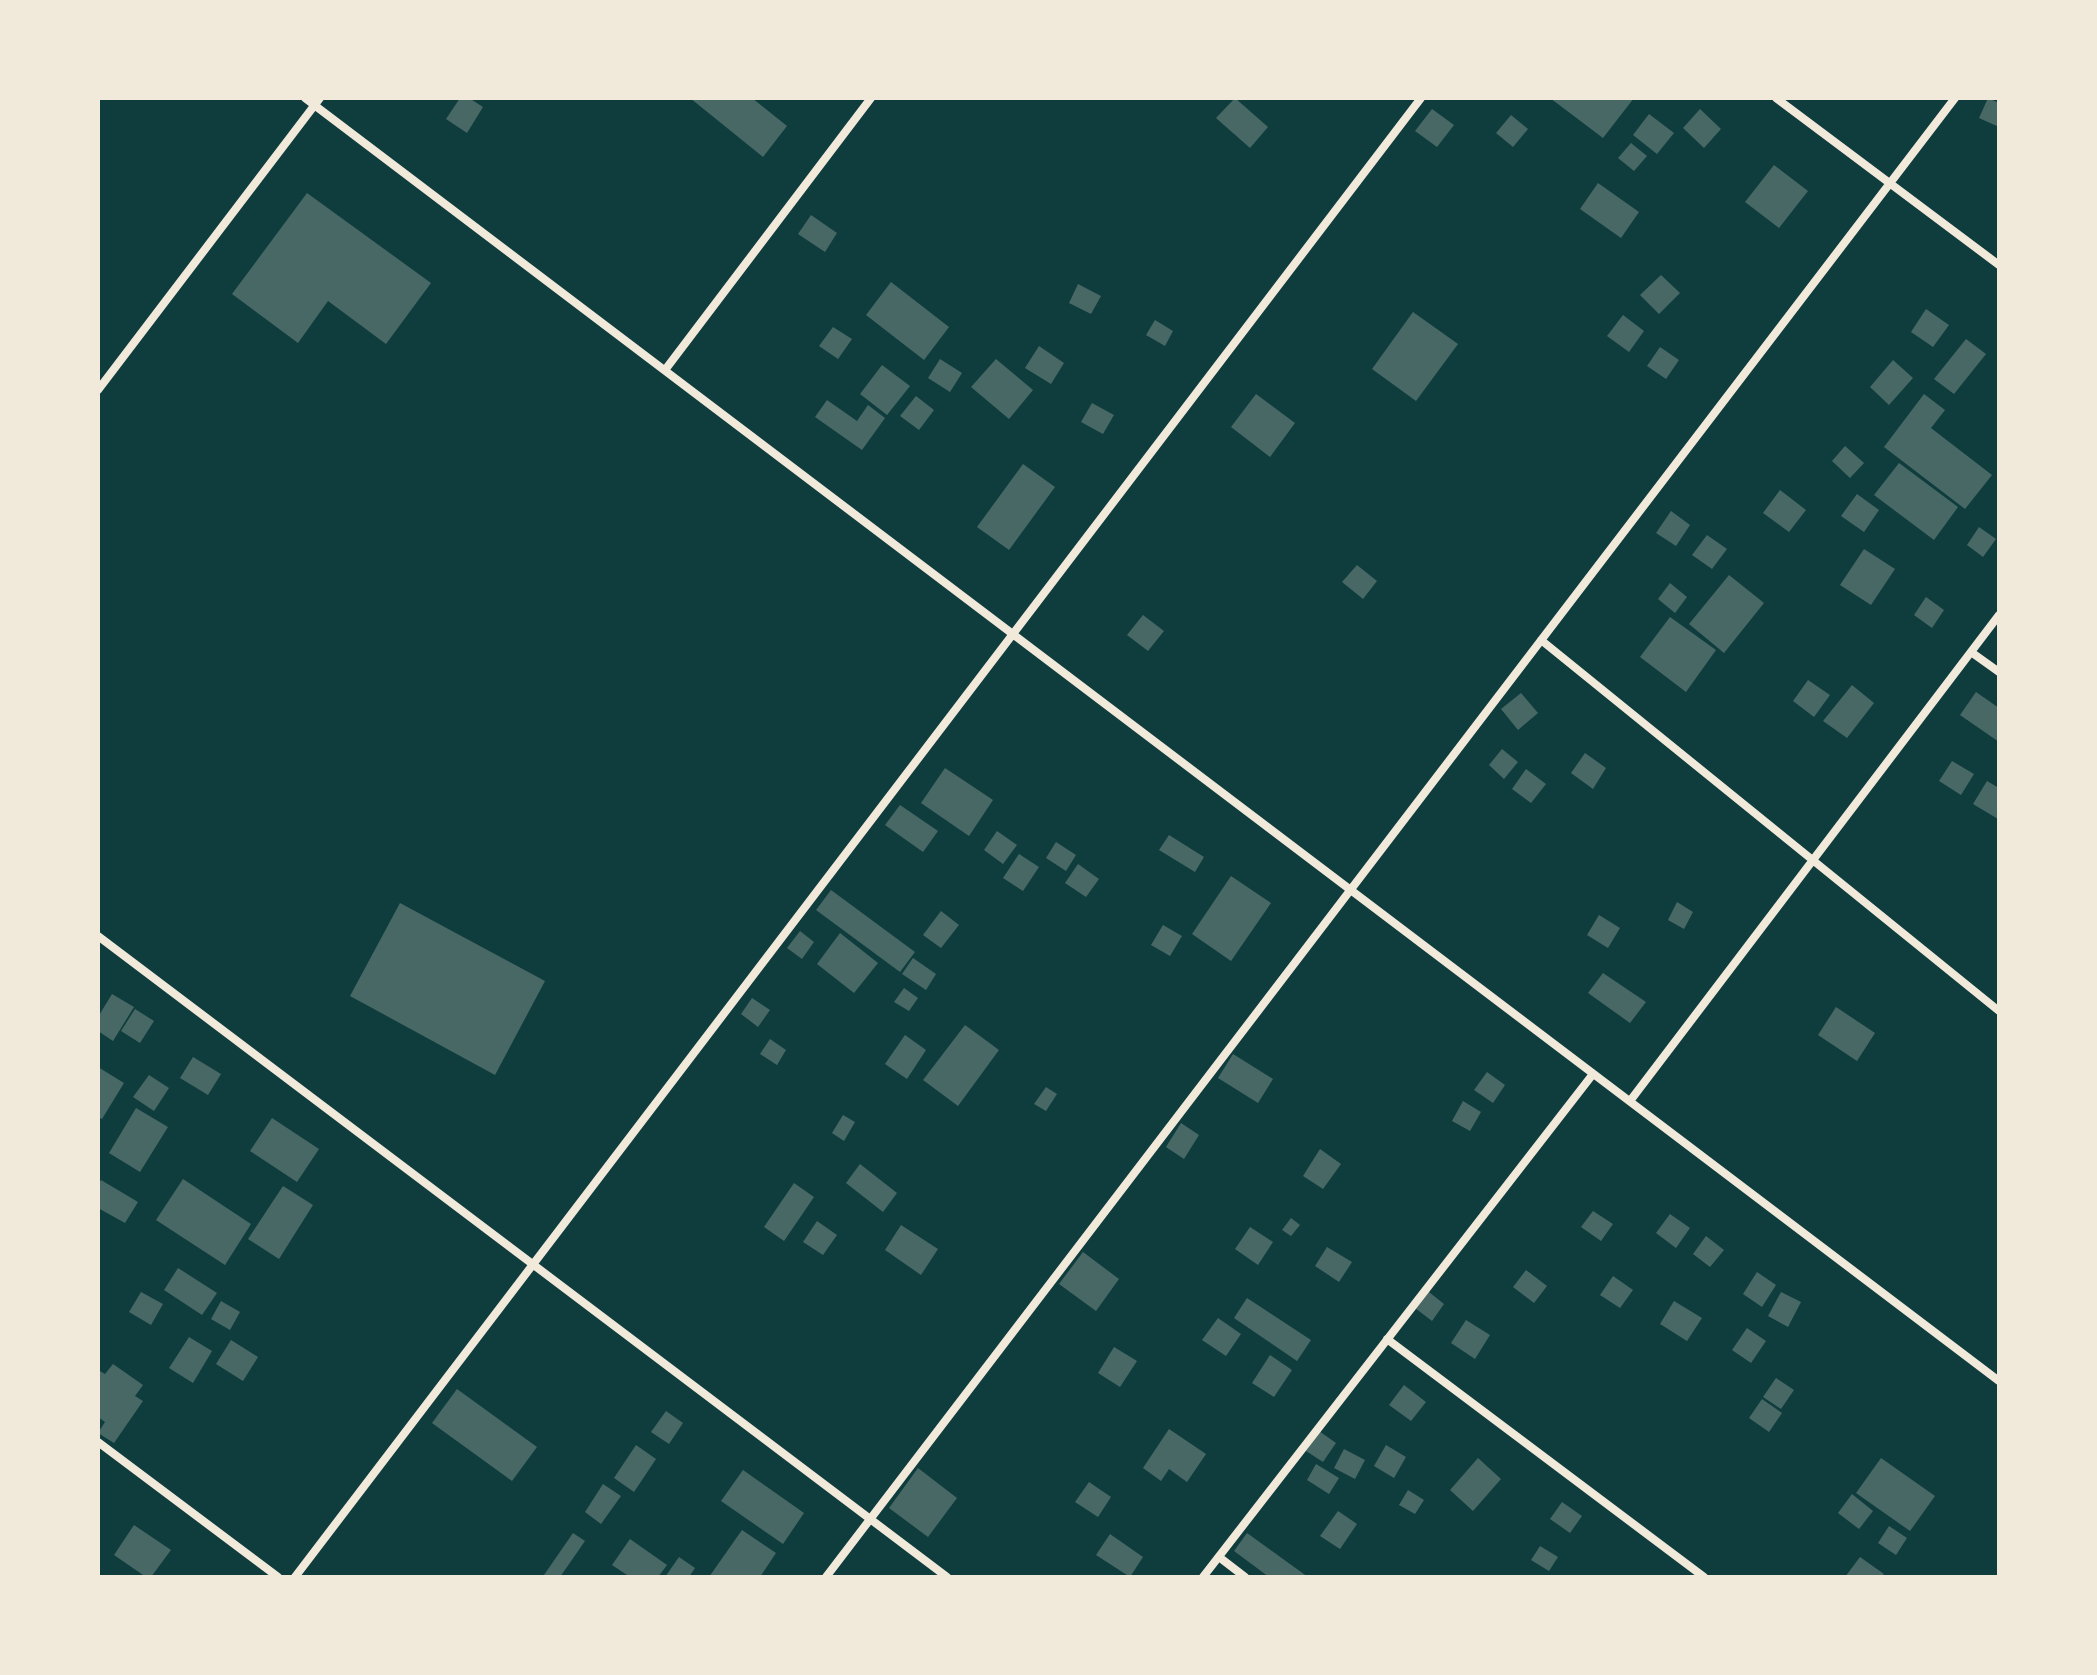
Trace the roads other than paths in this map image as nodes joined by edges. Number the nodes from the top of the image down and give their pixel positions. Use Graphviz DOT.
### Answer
graph roads {
  1 [pos="305,98"];
  2 [pos="871,98"];
  3 [pos="1421,98"];
  4 [pos="1776,98"];
  5 [pos="1955,98"];
  6 [pos="317,102"];
  7 [pos="1890,183"];
  8 [pos="1999,265"];
  9 [pos="665,370"];
  10 [pos="98,390"];
  11 [pos="1999,615"];
  12 [pos="1013,634"];
  13 [pos="1541,640"];
  14 [pos="1971,652"];
  15 [pos="1999,672"];
  16 [pos="1813,860"];
  17 [pos="1350,890"];
  18 [pos="98,936"];
  19 [pos="1999,1011"];
  20 [pos="1593,1074"];
  21 [pos="1630,1101"];
  22 [pos="533,1264"];
  23 [pos="1387,1339"];
  24 [pos="1999,1381"];
  25 [pos="98,1442"];
  26 [pos="870,1519"];
  27 [pos="1219,1557"];
  28 [pos="278,1577"];
  29 [pos="295,1577"];
  30 [pos="826,1577"];
  31 [pos="947,1577"];
  32 [pos="1203,1577"];
  33 [pos="1245,1577"];
  34 [pos="1704,1577"];
  1 -- 6 [label="street"];
  2 -- 9 [label="street"];
  3 -- 12 [label="street"];
  4 -- 7 [label="street"];
  5 -- 7 [label="street"];
  6 -- 9 [label="street"];
  6 -- 10 [label="street"];
  7 -- 8 [label="street"];
  7 -- 13 [label="street"];
  9 -- 12 [label="street"];
  11 -- 14 [label="street"];
  12 -- 17 [label="street"];
  12 -- 22 [label="street"];
  13 -- 16 [label="street"];
  13 -- 17 [label="street"];
  14 -- 15 [label="street"];
  14 -- 16 [label="street"];
  16 -- 19 [label="street"];
  16 -- 21 [label="street"];
  17 -- 20 [label="street"];
  17 -- 26 [label="street"];
  18 -- 22 [label="street"];
  20 -- 21 [label="street"];
  20 -- 23 [label="street"];
  21 -- 24 [label="street"];
  22 -- 26 [label="street"];
  22 -- 29 [label="street"];
  23 -- 27 [label="street"];
  23 -- 34 [label="street"];
  25 -- 28 [label="street"];
  26 -- 30 [label="street"];
  26 -- 31 [label="street"];
  27 -- 32 [label="street"];
  27 -- 33 [label="street"];
}
